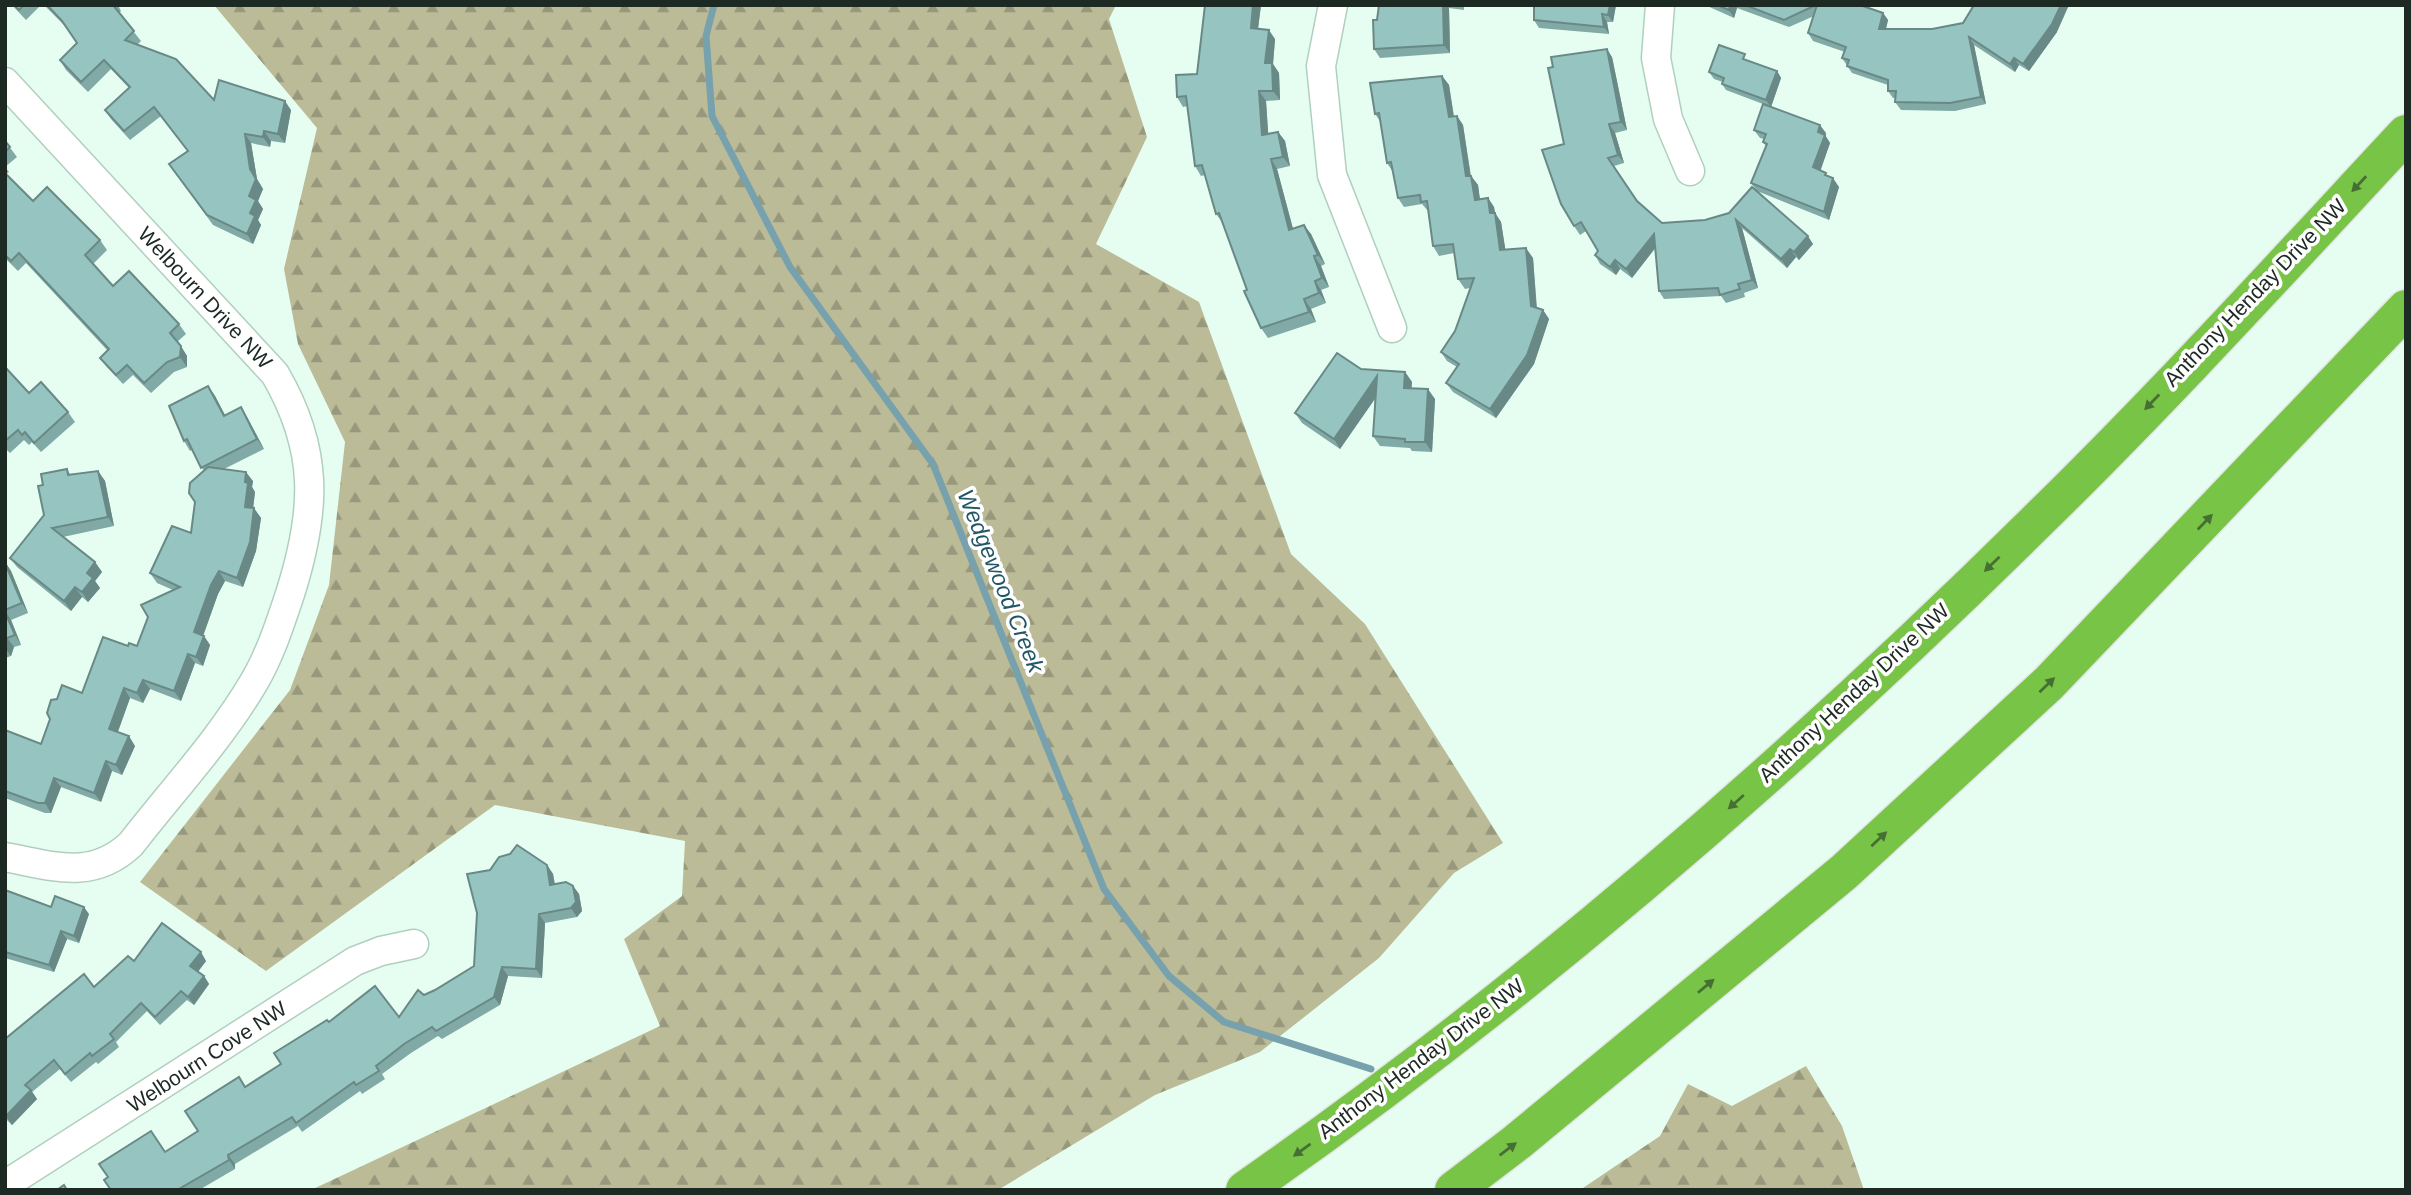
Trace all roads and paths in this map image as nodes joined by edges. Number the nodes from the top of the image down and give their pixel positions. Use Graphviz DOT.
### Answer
graph roads {
  1 [pos="1333,5"];
  2 [pos="1660,5"];
  3 [pos="5,82"];
  4 [pos="2406,134"];
  5 [pos="1690,171"];
  6 [pos="2406,309"];
  7 [pos="1392,328"];
  8 [pos="2406,328"];
  9 [pos="2291,432"];
  10 [pos="5,857"];
  11 [pos="414,944"];
  12 [pos="5,1185"];
  13 [pos="1245,1190"];
  14 [pos="1454,1190"];
  1 -- 7 [label="street"];
  2 -- 5 [label="street"];
  3 -- 10 [label="street, Welbourn Drive NW"];
  4 -- 13 [label="highway, Anthony Henday Drive NW, one-way"];
  6 -- 9 [label="highway"];
  8 -- 9 [label="highway"];
  14 -- 9 [label="highway, one-way"];
  11 -- 12 [label="street, Welbourn Cove NW"];
}
